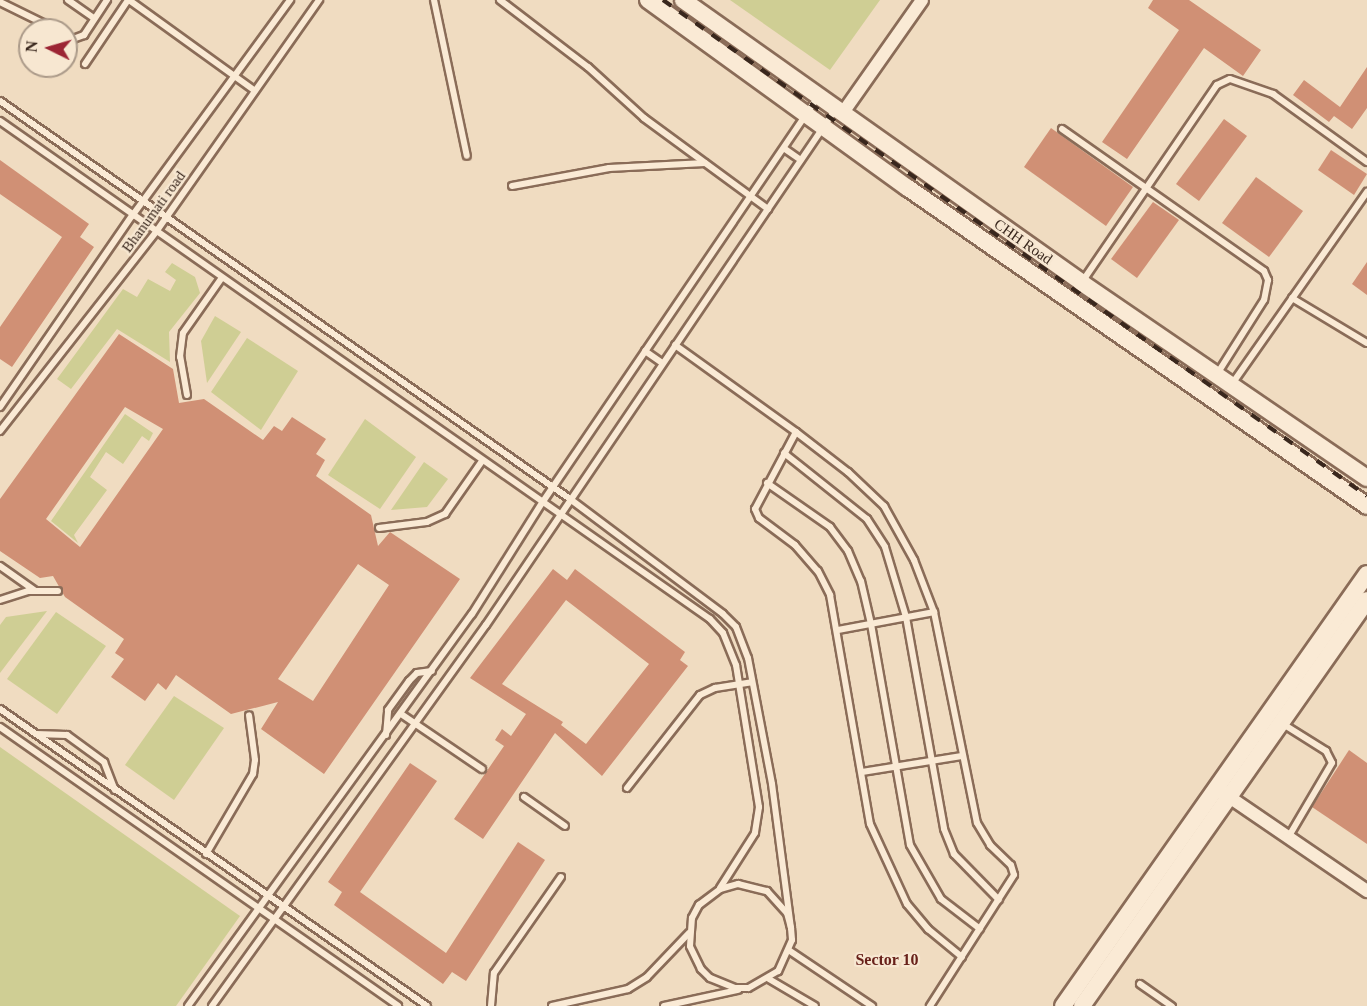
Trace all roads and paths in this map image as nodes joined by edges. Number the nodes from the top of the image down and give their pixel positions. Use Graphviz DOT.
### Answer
graph roads {
  1 [pos="68,0"];
  2 [pos="106,0"];
  3 [pos="128,0"];
  4 [pos="290,0"];
  5 [pos="319,0"];
  6 [pos="434,0"];
  7 [pos="500,0"];
  8 [pos="648,0"];
  9 [pos="682,0"];
  10 [pos="922,0"];
  11 [pos="0,2"];
  12 [pos="33,18"];
  13 [pos="94,18"];
  14 [pos="78,38"];
  15 [pos="759,54"];
  16 [pos="85,64"];
  17 [pos="748,70"];
  18 [pos="237,75"];
  19 [pos="255,91"];
  20 [pos="819,97"];
  21 [pos="0,101"];
  22 [pos="808,112"];
  23 [pos="839,112"];
  24 [pos="0,121"];
  25 [pos="825,125"];
  26 [pos="1062,129"];
  27 [pos="785,149"];
  28 [pos="467,156"];
  29 [pos="801,160"];
  30 [pos="1367,162"];
  31 [pos="705,163"];
  32 [pos="512,186"];
  33 [pos="1144,190"];
  34 [pos="1367,192"];
  35 [pos="752,198"];
  36 [pos="143,202"];
  37 [pos="768,209"];
  38 [pos="132,216"];
  39 [pos="166,218"];
  40 [pos="156,232"];
  41 [pos="221,279"];
  42 [pos="1082,283"];
  43 [pos="1292,298"];
  44 [pos="1070,300"];
  45 [pos="1367,343"];
  46 [pos="675,345"];
  47 [pos="645,351"];
  48 [pos="662,363"];
  49 [pos="1216,375"];
  50 [pos="1231,384"];
  51 [pos="187,396"];
  52 [pos="1,404"];
  53 [pos="1220,404"];
  54 [pos="14,412"];
  55 [pos="0,431"];
  56 [pos="796,432"];
  57 [pos="784,453"];
  58 [pos="483,461"];
  59 [pos="1367,478"];
  60 [pos="767,483"];
  61 [pos="552,489"];
  62 [pos="570,500"];
  63 [pos="542,503"];
  64 [pos="1367,506"];
  65 [pos="560,514"];
  66 [pos="379,528"];
  67 [pos="0,566"];
  68 [pos="1367,574"];
  69 [pos="35,591"];
  70 [pos="58,591"];
  71 [pos="0,600"];
  72 [pos="1367,600"];
  73 [pos="934,612"];
  74 [pos="906,617"];
  75 [pos="871,624"];
  76 [pos="838,630"];
  77 [pos="432,671"];
  78 [pos="752,682"];
  79 [pos="740,684"];
  80 [pos="1292,692"];
  81 [pos="0,709"];
  82 [pos="401,714"];
  83 [pos="249,715"];
  84 [pos="1280,722"];
  85 [pos="415,723"];
  86 [pos="0,727"];
  87 [pos="36,734"];
  88 [pos="386,735"];
  89 [pos="962,756"];
  90 [pos="930,761"];
  91 [pos="894,767"];
  92 [pos="482,769"];
  93 [pos="862,772"];
  94 [pos="627,788"];
  95 [pos="115,790"];
  96 [pos="1222,792"];
  97 [pos="524,797"];
  98 [pos="565,826"];
  99 [pos="1288,836"];
  100 [pos="206,854"];
  101 [pos="561,876"];
  102 [pos="720,888"];
  103 [pos="1367,891"];
  104 [pos="268,893"];
  105 [pos="999,900"];
  106 [pos="283,904"];
  107 [pos="257,907"];
  108 [pos="273,919"];
  109 [pos="791,928"];
  110 [pos="980,929"];
  111 [pos="689,933"];
  112 [pos="790,951"];
  113 [pos="962,957"];
  114 [pos="770,979"];
  115 [pos="1140,984"];
  116 [pos="748,988"];
  117 [pos="188,1006"];
  118 [pos="212,1006"];
  119 [pos="398,1006"];
  120 [pos="427,1006"];
  121 [pos="491,1006"];
  122 [pos="552,1006"];
  123 [pos="664,1006"];
  124 [pos="815,1006"];
  125 [pos="872,1006"];
  126 [pos="930,1006"];
  127 [pos="1063,1006"];
  128 [pos="1082,1006"];
  129 [pos="1172,1006"];
  1 -- 13 [label="lane"];
  2 -- 13 [label="lane"];
  3 -- 16 [label="lane"];
  3 -- 18 [label="lane"];
  4 -- 18 [label="lane, Bhanumati road"];
  5 -- 19 [label="lane, Bhanumati road"];
  6 -- 28 [label="lane"];
  7 -- 31 [label="lane"];
  8 -- 17 [label="street"];
  9 -- 15 [label="street, CHH Road"];
  10 -- 23 [label="street"];
  11 -- 12 [label="lane"];
  13 -- 14 [label="lane"];
  15 -- 17 [label="street"];
  15 -- 20 [label="street, CHH Road"];
  17 -- 22 [label="street"];
  18 -- 19 [label="lane"];
  18 -- 36 [label="lane, Bhanumati road"];
  19 -- 39 [label="lane, Bhanumati road"];
  20 -- 22 [label="lane"];
  20 -- 23 [label="street, CHH Road"];
  21 -- 36 [label="lane"];
  22 -- 25 [label="street"];
  22 -- 27 [label="lane"];
  23 -- 25 [label="lane"];
  23 -- 42 [label="street, CHH Road"];
  24 -- 38 [label="lane"];
  25 -- 29 [label="lane"];
  25 -- 44 [label="street"];
  26 -- 33 [label="lane"];
  27 -- 29 [label="lane"];
  27 -- 35 [label="lane"];
  29 -- 37 [label="lane"];
  30 -- 33 [label="lane"];
  31 -- 32 [label="lane"];
  31 -- 35 [label="lane"];
  33 -- 42 [label="lane"];
  33 -- 49 [label="lane"];
  34 -- 43 [label="lane"];
  35 -- 37 [label="lane"];
  35 -- 47 [label="lane"];
  36 -- 38 [label="lane, Bhanumati road"];
  36 -- 39 [label="lane"];
  37 -- 46 [label="lane"];
  38 -- 40 [label="lane"];
  38 -- 52 [label="lane, Bhanumati road"];
  39 -- 40 [label="lane, Bhanumati road"];
  39 -- 61 [label="lane"];
  40 -- 41 [label="lane"];
  40 -- 54 [label="lane, Bhanumati road"];
  41 -- 51 [label="lane"];
  41 -- 58 [label="lane"];
  42 -- 44 [label="street"];
  42 -- 49 [label="street, CHH Road"];
  43 -- 45 [label="lane"];
  43 -- 50 [label="lane"];
  44 -- 53 [label="street"];
  46 -- 48 [label="lane"];
  46 -- 56 [label="lane"];
  47 -- 48 [label="lane"];
  47 -- 61 [label="lane"];
  48 -- 62 [label="lane"];
  49 -- 50 [label="street, CHH Road"];
  50 -- 53 [label="street"];
  50 -- 59 [label="street, CHH Road"];
  52 -- 54 [label="lane"];
  53 -- 64 [label="street"];
  54 -- 55 [label="lane, Bhanumati road"];
  56 -- 57 [label="lane"];
  56 -- 73 [label="lane"];
  57 -- 60 [label="lane"];
  57 -- 74 [label="lane"];
  58 -- 63 [label="lane"];
  58 -- 66 [label="lane"];
  60 -- 75 [label="lane"];
  60 -- 76 [label="lane"];
  61 -- 62 [label="lane"];
  61 -- 63 [label="lane"];
  62 -- 65 [label="lane"];
  62 -- 78 [label="lane"];
  63 -- 65 [label="lane"];
  63 -- 77 [label="lane"];
  65 -- 79 [label="lane"];
  65 -- 85 [label="lane"];
  67 -- 69 [label="lane"];
  68 -- 80 [label="street"];
  69 -- 70 [label="lane"];
  69 -- 71 [label="lane"];
  72 -- 80 [label="street"];
  73 -- 74 [label="lane"];
  73 -- 89 [label="lane"];
  74 -- 75 [label="lane"];
  74 -- 90 [label="lane"];
  75 -- 76 [label="lane"];
  75 -- 91 [label="lane"];
  76 -- 93 [label="lane"];
  77 -- 82 [label="lane"];
  77 -- 88 [label="lane"];
  78 -- 79 [label="lane"];
  78 -- 109 [label="lane"];
  79 -- 94 [label="lane"];
  79 -- 102 [label="lane"];
  80 -- 84 [label="street"];
  80 -- 96 [label="street"];
  81 -- 87 [label="lane"];
  82 -- 85 [label="lane"];
  82 -- 88 [label="lane"];
  83 -- 100 [label="lane"];
  84 -- 96 [label="street"];
  84 -- 99 [label="lane"];
  85 -- 92 [label="lane"];
  85 -- 106 [label="lane"];
  86 -- 107 [label="lane"];
  87 -- 95 [label="lane"];
  87 -- 95 [label="lane"];
  88 -- 104 [label="lane"];
  89 -- 90 [label="lane"];
  89 -- 105 [label="lane"];
  90 -- 91 [label="lane"];
  90 -- 105 [label="lane"];
  91 -- 93 [label="lane"];
  91 -- 110 [label="lane"];
  93 -- 113 [label="lane"];
  95 -- 100 [label="lane"];
  96 -- 99 [label="street"];
  96 -- 127 [label="street"];
  96 -- 128 [label="street"];
  97 -- 98 [label="lane"];
  99 -- 103 [label="street"];
  100 -- 104 [label="lane"];
  101 -- 121 [label="lane"];
  102 -- 109 [label="lane"];
  102 -- 111 [label="lane"];
  104 -- 106 [label="lane"];
  104 -- 107 [label="lane"];
  105 -- 110 [label="lane"];
  106 -- 108 [label="lane"];
  106 -- 120 [label="lane"];
  107 -- 108 [label="lane"];
  107 -- 117 [label="lane"];
  108 -- 118 [label="lane"];
  108 -- 119 [label="lane"];
  109 -- 112 [label="lane"];
  110 -- 113 [label="lane"];
  111 -- 116 [label="lane"];
  111 -- 122 [label="lane"];
  112 -- 114 [label="lane"];
  112 -- 125 [label="lane"];
  113 -- 126 [label="lane"];
  114 -- 116 [label="lane"];
  114 -- 124 [label="lane"];
  115 -- 129 [label="lane"];
  116 -- 123 [label="lane"];
}
